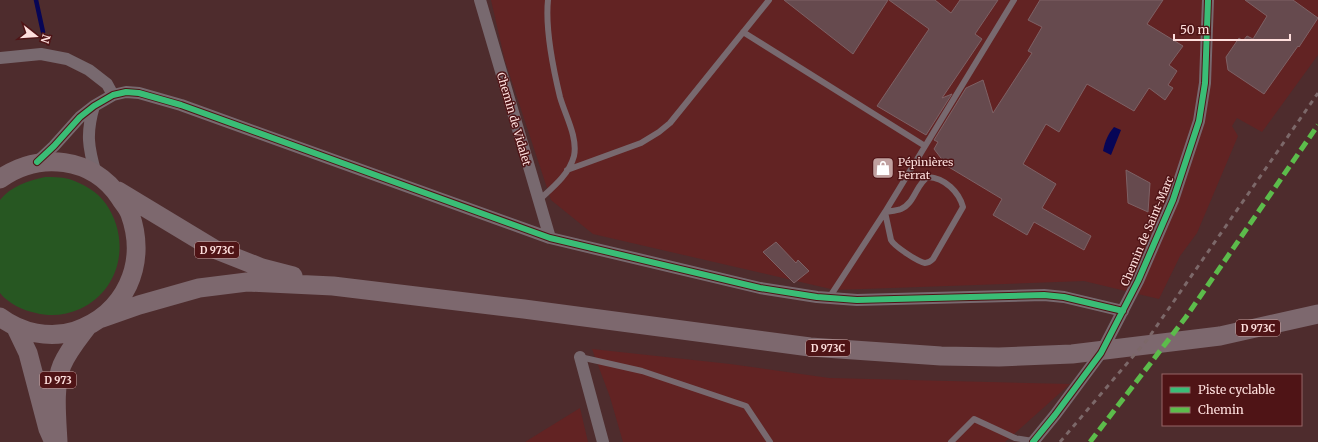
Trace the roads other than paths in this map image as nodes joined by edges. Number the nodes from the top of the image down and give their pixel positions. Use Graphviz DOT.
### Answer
graph roads {
  1 [pos="480,0"];
  2 [pos="548,0"];
  3 [pos="769,0"];
  4 [pos="1014,0"];
  5 [pos="1208,0"];
  6 [pos="743,32"];
  7 [pos="0,58"];
  8 [pos="113,96"];
  9 [pos="94,106"];
  10 [pos="925,146"];
  11 [pos="37,162"];
  12 [pos="567,170"];
  13 [pos="4,173"];
  14 [pos="96,174"];
  15 [pos="114,188"];
  16 [pos="538,201"];
  17 [pos="885,212"];
  18 [pos="550,238"];
  19 [pos="333,286"];
  20 [pos="829,298"];
  21 [pos="1123,312"];
  22 [pos="1318,314"];
  23 [pos="95,322"];
  24 [pos="6,323"];
  25 [pos="580,357"];
  26 [pos="54,442"];
  27 [pos="58,442"];
  28 [pos="603,442"];
  29 [pos="770,442"];
  30 [pos="951,442"];
  31 [pos="1033,442"];
  1 -- 16 [label="street, Chemin de Vidalet"];
  2 -- 12 [label="lane"];
  3 -- 6 [label="lane"];
  4 -- 10 [label="lane"];
  5 -- 21 [label="street, Chemin de Saint-Marc"];
  6 -- 10 [label="lane"];
  6 -- 12 [label="lane"];
  7 -- 8 [label="street"];
  8 -- 9 [label="street"];
  8 -- 18 [label="street"];
  9 -- 11 [label="street"];
  9 -- 14 [label="street"];
  10 -- 17 [label="lane"];
  11 -- 13 [label="main road"];
  11 -- 14 [label="main road"];
  12 -- 16 [label="lane"];
  14 -- 15 [label="main road"];
  15 -- 19 [label="main road, D 973C"];
  15 -- 23 [label="main road"];
  16 -- 18 [label="street, Chemin de Vidalet"];
  17 -- 17 [label="lane"];
  17 -- 20 [label="lane"];
  18 -- 20 [label="street"];
  19 -- 22 [label="main road, D 973C"];
  19 -- 23 [label="main road, D 973C"];
  20 -- 21 [label="street"];
  21 -- 31 [label="street, Chemin de Saint-Marc"];
  23 -- 24 [label="main road"];
  23 -- 27 [label="main road, D 973"];
  24 -- 26 [label="main road, D 973"];
  25 -- 28 [label="street"];
  25 -- 29 [label="lane"];
  30 -- 31 [label="lane"];
}
